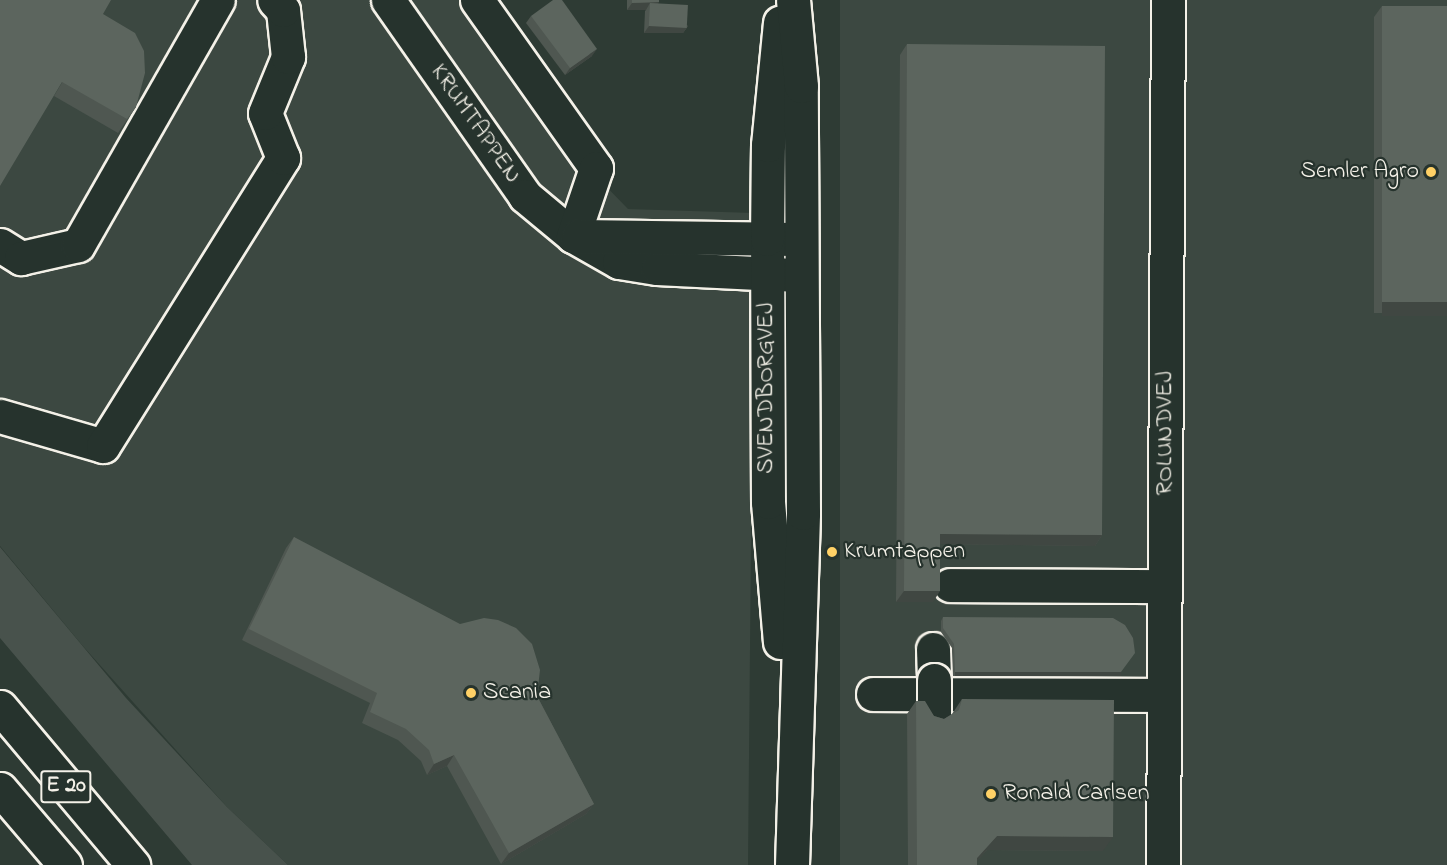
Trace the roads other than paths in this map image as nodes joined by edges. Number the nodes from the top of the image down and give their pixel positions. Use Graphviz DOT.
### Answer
graph roads {
  1 [pos="218,0"];
  2 [pos="274,0"];
  3 [pos="388,0"];
  4 [pos="477,0"];
  5 [pos="783,0"];
  6 [pos="794,0"];
  7 [pos="1168,0"];
  8 [pos="573,236"];
  9 [pos="767,239"];
  10 [pos="801,239"];
  11 [pos="0,245"];
  12 [pos="767,273"];
  13 [pos="801,275"];
  14 [pos="0,416"];
  15 [pos="950,585"];
  16 [pos="1165,586"];
  17 [pos="934,664"];
  18 [pos="873,694"];
  19 [pos="1164,695"];
  20 [pos="0,707"];
  21 [pos="934,714"];
  22 [pos="792,775"];
  23 [pos="0,789"];
  24 [pos="65,865"];
  25 [pos="133,865"];
  26 [pos="792,865"];
  27 [pos="1163,865"];
  1 -- 11 [label="main road"];
  2 -- 14 [label="main road"];
  3 -- 8 [label="main road, KRUMTAPPEN"];
  4 -- 8 [label="main road"];
  5 -- 9 [label="main road, SVENDBORGVEJ"];
  6 -- 10 [label="main road, SVENDBORGVEJ"];
  7 -- 16 [label="main road, ROLUNDVEJ"];
  8 -- 9 [label="main road"];
  8 -- 12 [label="main road, KRUMTAPPEN"];
  9 -- 10 [label="main road"];
  9 -- 12 [label="main road, SVENDBORGVEJ"];
  10 -- 13 [label="main road, SVENDBORGVEJ"];
  12 -- 13 [label="main road, KRUMTAPPEN"];
  12 -- 22 [label="main road, SVENDBORGVEJ"];
  13 -- 22 [label="main road, SVENDBORGVEJ"];
  15 -- 16 [label="main road"];
  16 -- 19 [label="main road, ROLUNDVEJ"];
  17 -- 21 [label="main road, bridge"];
  18 -- 19 [label="main road"];
  19 -- 27 [label="main road, ROLUNDVEJ"];
  20 -- 25 [label="main road, E 20"];
  22 -- 26 [label="main road, SVENDBORGVEJ"];
  23 -- 24 [label="main road, E 20"];
}
